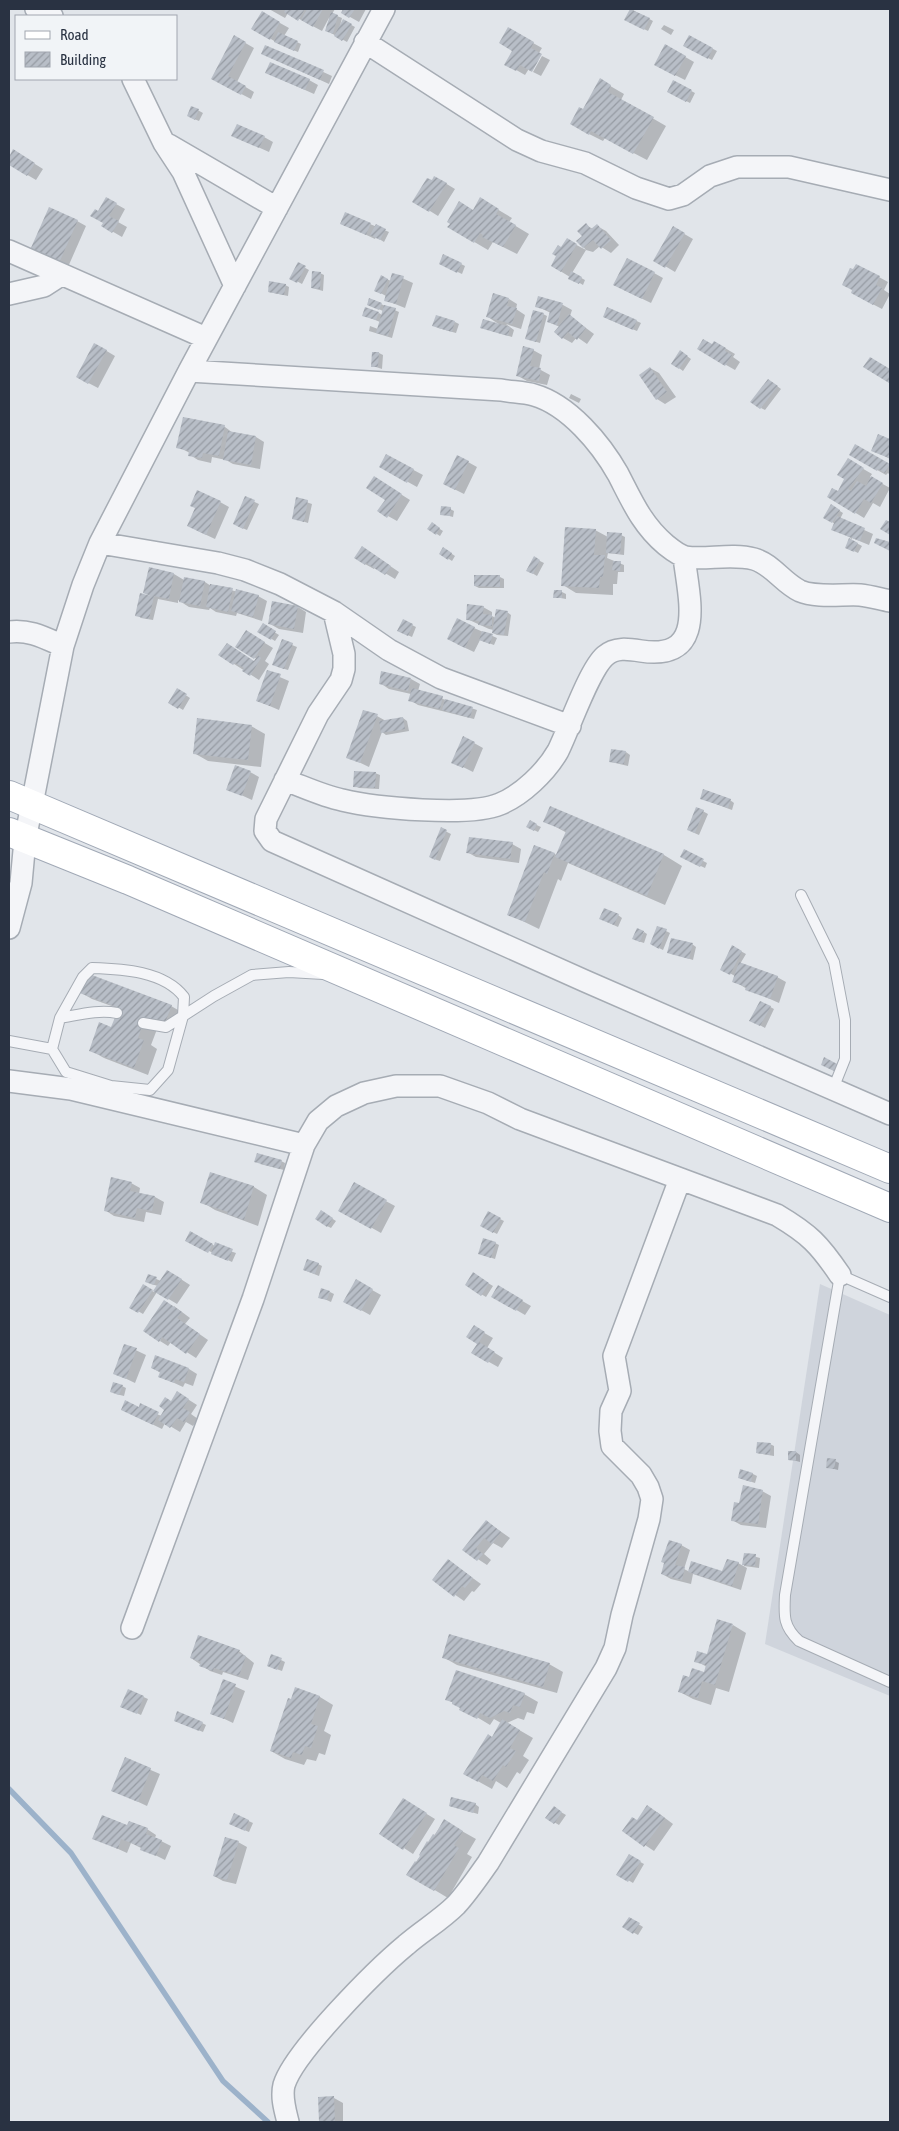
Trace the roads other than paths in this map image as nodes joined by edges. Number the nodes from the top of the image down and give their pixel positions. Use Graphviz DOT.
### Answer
graph roads {
  1 [pos="36,9"];
  2 [pos="384,9"];
  3 [pos="50,15"];
  4 [pos="365,42"];
  5 [pos="133,80"];
  6 [pos="164,143"];
  7 [pos="890,190"];
  8 [pos="277,208"];
  9 [pos="9,251"];
  10 [pos="61,275"];
  11 [pos="235,286"];
  12 [pos="9,294"];
  13 [pos="206,338"];
  14 [pos="189,371"];
  15 [pos="100,543"];
  16 [pos="684,556"];
  17 [pos="890,601"];
  18 [pos="334,612"];
  19 [pos="9,632"];
  20 [pos="63,646"];
  21 [pos="570,726"];
  22 [pos="285,780"];
  23 [pos="20,800"];
  24 [pos="17,836"];
  25 [pos="801,895"];
  26 [pos="9,928"];
  27 [pos="349,975"];
  28 [pos="117,1014"];
  29 [pos="183,1016"];
  30 [pos="60,1018"];
  31 [pos="143,1023"];
  32 [pos="9,1041"];
  33 [pos="52,1049"];
  34 [pos="9,1081"];
  35 [pos="833,1089"];
  36 [pos="890,1114"];
  37 [pos="304,1145"];
  38 [pos="890,1168"];
  39 [pos="680,1180"];
  40 [pos="890,1208"];
  41 [pos="840,1275"];
  42 [pos="890,1297"];
  43 [pos="132,1628"];
  44 [pos="890,1682"];
  45 [pos="288,2122"];
  1 -- 3 [label="street"];
  2 -- 4 [label="street"];
  4 -- 7 [label="street"];
  4 -- 8 [label="street"];
  5 -- 6 [label="street"];
  6 -- 8 [label="street"];
  6 -- 11 [label="street"];
  8 -- 11 [label="street"];
  9 -- 10 [label="street"];
  10 -- 12 [label="street"];
  10 -- 13 [label="street"];
  11 -- 13 [label="street"];
  13 -- 14 [label="street"];
  14 -- 15 [label="street"];
  14 -- 16 [label="street"];
  15 -- 18 [label="street"];
  15 -- 20 [label="street"];
  16 -- 17 [label="street"];
  16 -- 21 [label="street"];
  18 -- 21 [label="street"];
  18 -- 22 [label="street"];
  19 -- 20 [label="street"];
  20 -- 23 [label="street"];
  21 -- 22 [label="street"];
  22 -- 35 [label="street"];
  23 -- 24 [label="street"];
  23 -- 38 [label="main road"];
  24 -- 26 [label="street"];
  24 -- 27 [label="main road"];
  25 -- 35 [label="lane"];
  27 -- 29 [label="lane"];
  27 -- 40 [label="main road"];
  28 -- 30 [label="lane"];
  29 -- 30 [label="lane"];
  29 -- 31 [label="lane"];
  29 -- 33 [label="lane"];
  30 -- 33 [label="lane"];
  32 -- 33 [label="lane"];
  34 -- 37 [label="street"];
  35 -- 36 [label="street"];
  37 -- 39 [label="street"];
  37 -- 43 [label="street"];
  39 -- 41 [label="street"];
  39 -- 45 [label="street"];
  41 -- 42 [label="lane"];
  41 -- 44 [label="lane"];
}
